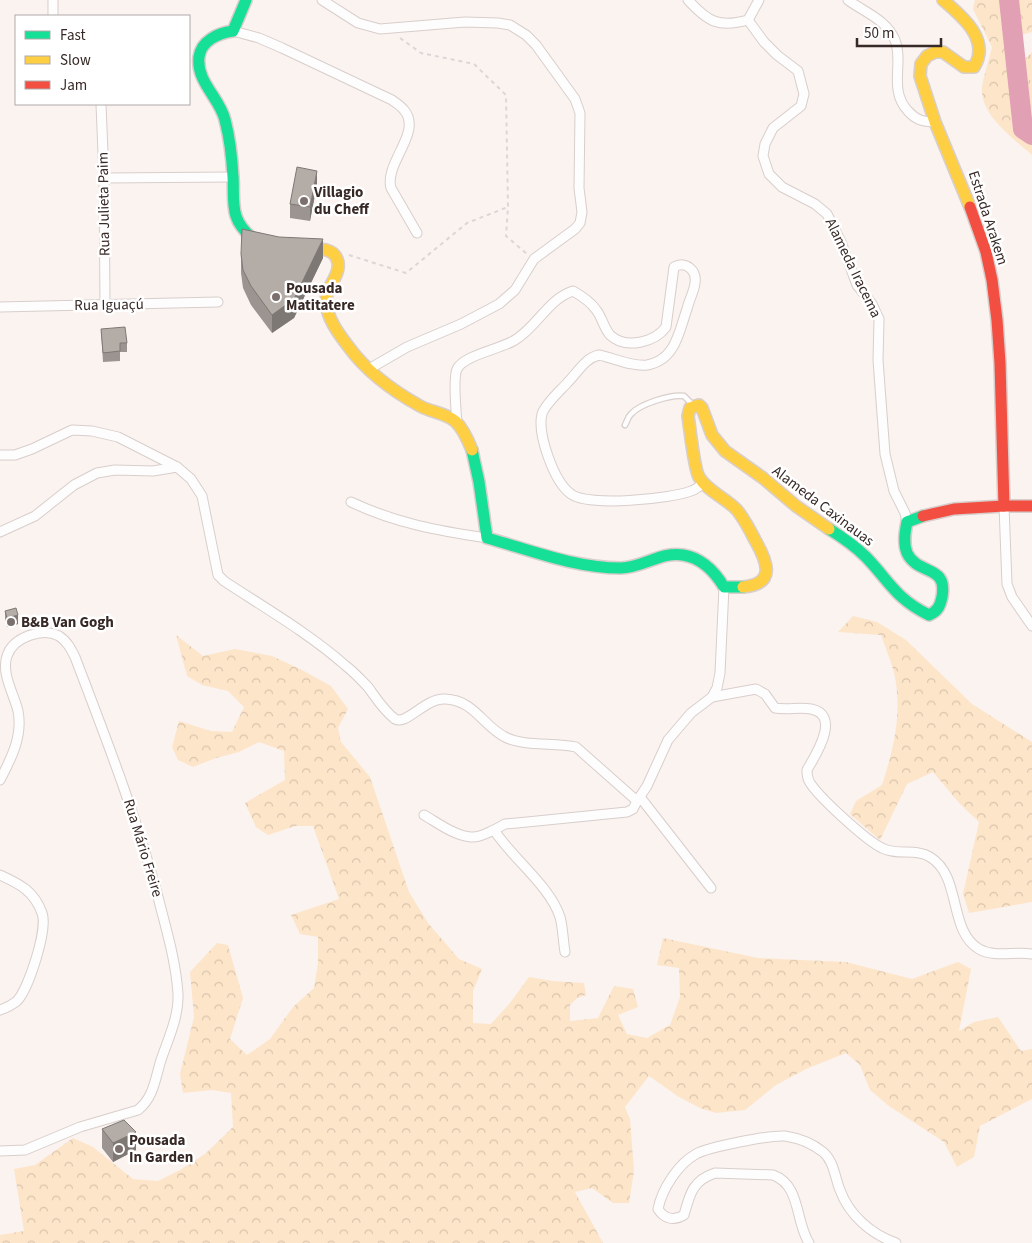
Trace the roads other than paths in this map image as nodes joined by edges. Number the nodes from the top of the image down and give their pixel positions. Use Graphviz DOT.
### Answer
graph roads {
  1 [pos="53,0"];
  2 [pos="246,0"];
  3 [pos="322,0"];
  4 [pos="688,0"];
  5 [pos="759,0"];
  6 [pos="848,0"];
  7 [pos="944,0"];
  8 [pos="54,15"];
  9 [pos="748,20"];
  10 [pos="233,31"];
  11 [pos="101,105"];
  12 [pos="935,122"];
  13 [pos="233,177"];
  14 [pos="104,178"];
  15 [pos="417,233"];
  16 [pos="262,244"];
  17 [pos="300,249"];
  18 [pos="218,302"];
  19 [pos="105,305"];
  20 [pos="0,307"];
  21 [pos="369,368"];
  22 [pos="698,407"];
  23 [pos="457,423"];
  24 [pos="625,425"];
  25 [pos="0,455"];
  26 [pos="177,467"];
  27 [pos="704,483"];
  28 [pos="351,502"];
  29 [pos="1004,506"];
  30 [pos="1032,506"];
  31 [pos="907,522"];
  32 [pos="0,532"];
  33 [pos="487,538"];
  34 [pos="724,587"];
  35 [pos="1032,626"];
  36 [pos="712,697"];
  37 [pos="0,780"];
  38 [pos="639,799"];
  39 [pos="424,815"];
  40 [pos="494,830"];
  41 [pos="0,875"];
  42 [pos="711,888"];
  43 [pos="565,952"];
  44 [pos="1032,954"];
  45 [pos="0,1010"];
  46 [pos="0,1151"];
  47 [pos="809,1243"];
  48 [pos="896,1243"];
  1 -- 8 [label="street"];
  2 -- 10 [label="street"];
  3 -- 21 [label="street"];
  4 -- 9 [label="street"];
  5 -- 9 [label="street"];
  6 -- 12 [label="street"];
  7 -- 12 [label="street, Estrada Arakem"];
  9 -- 31 [label="street, Alameda Iracema"];
  10 -- 13 [label="street"];
  10 -- 15 [label="street"];
  11 -- 14 [label="street, Rua Julieta Paim"];
  12 -- 29 [label="street, Estrada Arakem"];
  13 -- 14 [label="street"];
  13 -- 16 [label="street"];
  14 -- 19 [label="street, Rua Julieta Paim"];
  17 -- 21 [label="street"];
  18 -- 19 [label="street, Rua Iguaçú"];
  19 -- 20 [label="street, Rua Iguaçú"];
  21 -- 23 [label="street"];
  22 -- 24 [label="lane"];
  22 -- 27 [label="street"];
  22 -- 31 [label="street, Alameda Caxinauas"];
  23 -- 27 [label="street"];
  23 -- 33 [label="street"];
  25 -- 26 [label="street"];
  26 -- 32 [label="street"];
  26 -- 38 [label="street"];
  27 -- 34 [label="street"];
  28 -- 33 [label="street"];
  29 -- 30 [label="street"];
  29 -- 31 [label="street"];
  29 -- 35 [label="street"];
  33 -- 34 [label="street"];
  34 -- 36 [label="street"];
  36 -- 38 [label="street"];
  36 -- 44 [label="street"];
  37 -- 46 [label="street, Rua Mário Freire"];
  38 -- 40 [label="street"];
  38 -- 42 [label="street"];
  39 -- 40 [label="street"];
  40 -- 43 [label="street"];
  41 -- 45 [label="street"];
  47 -- 48 [label="street"];
}
